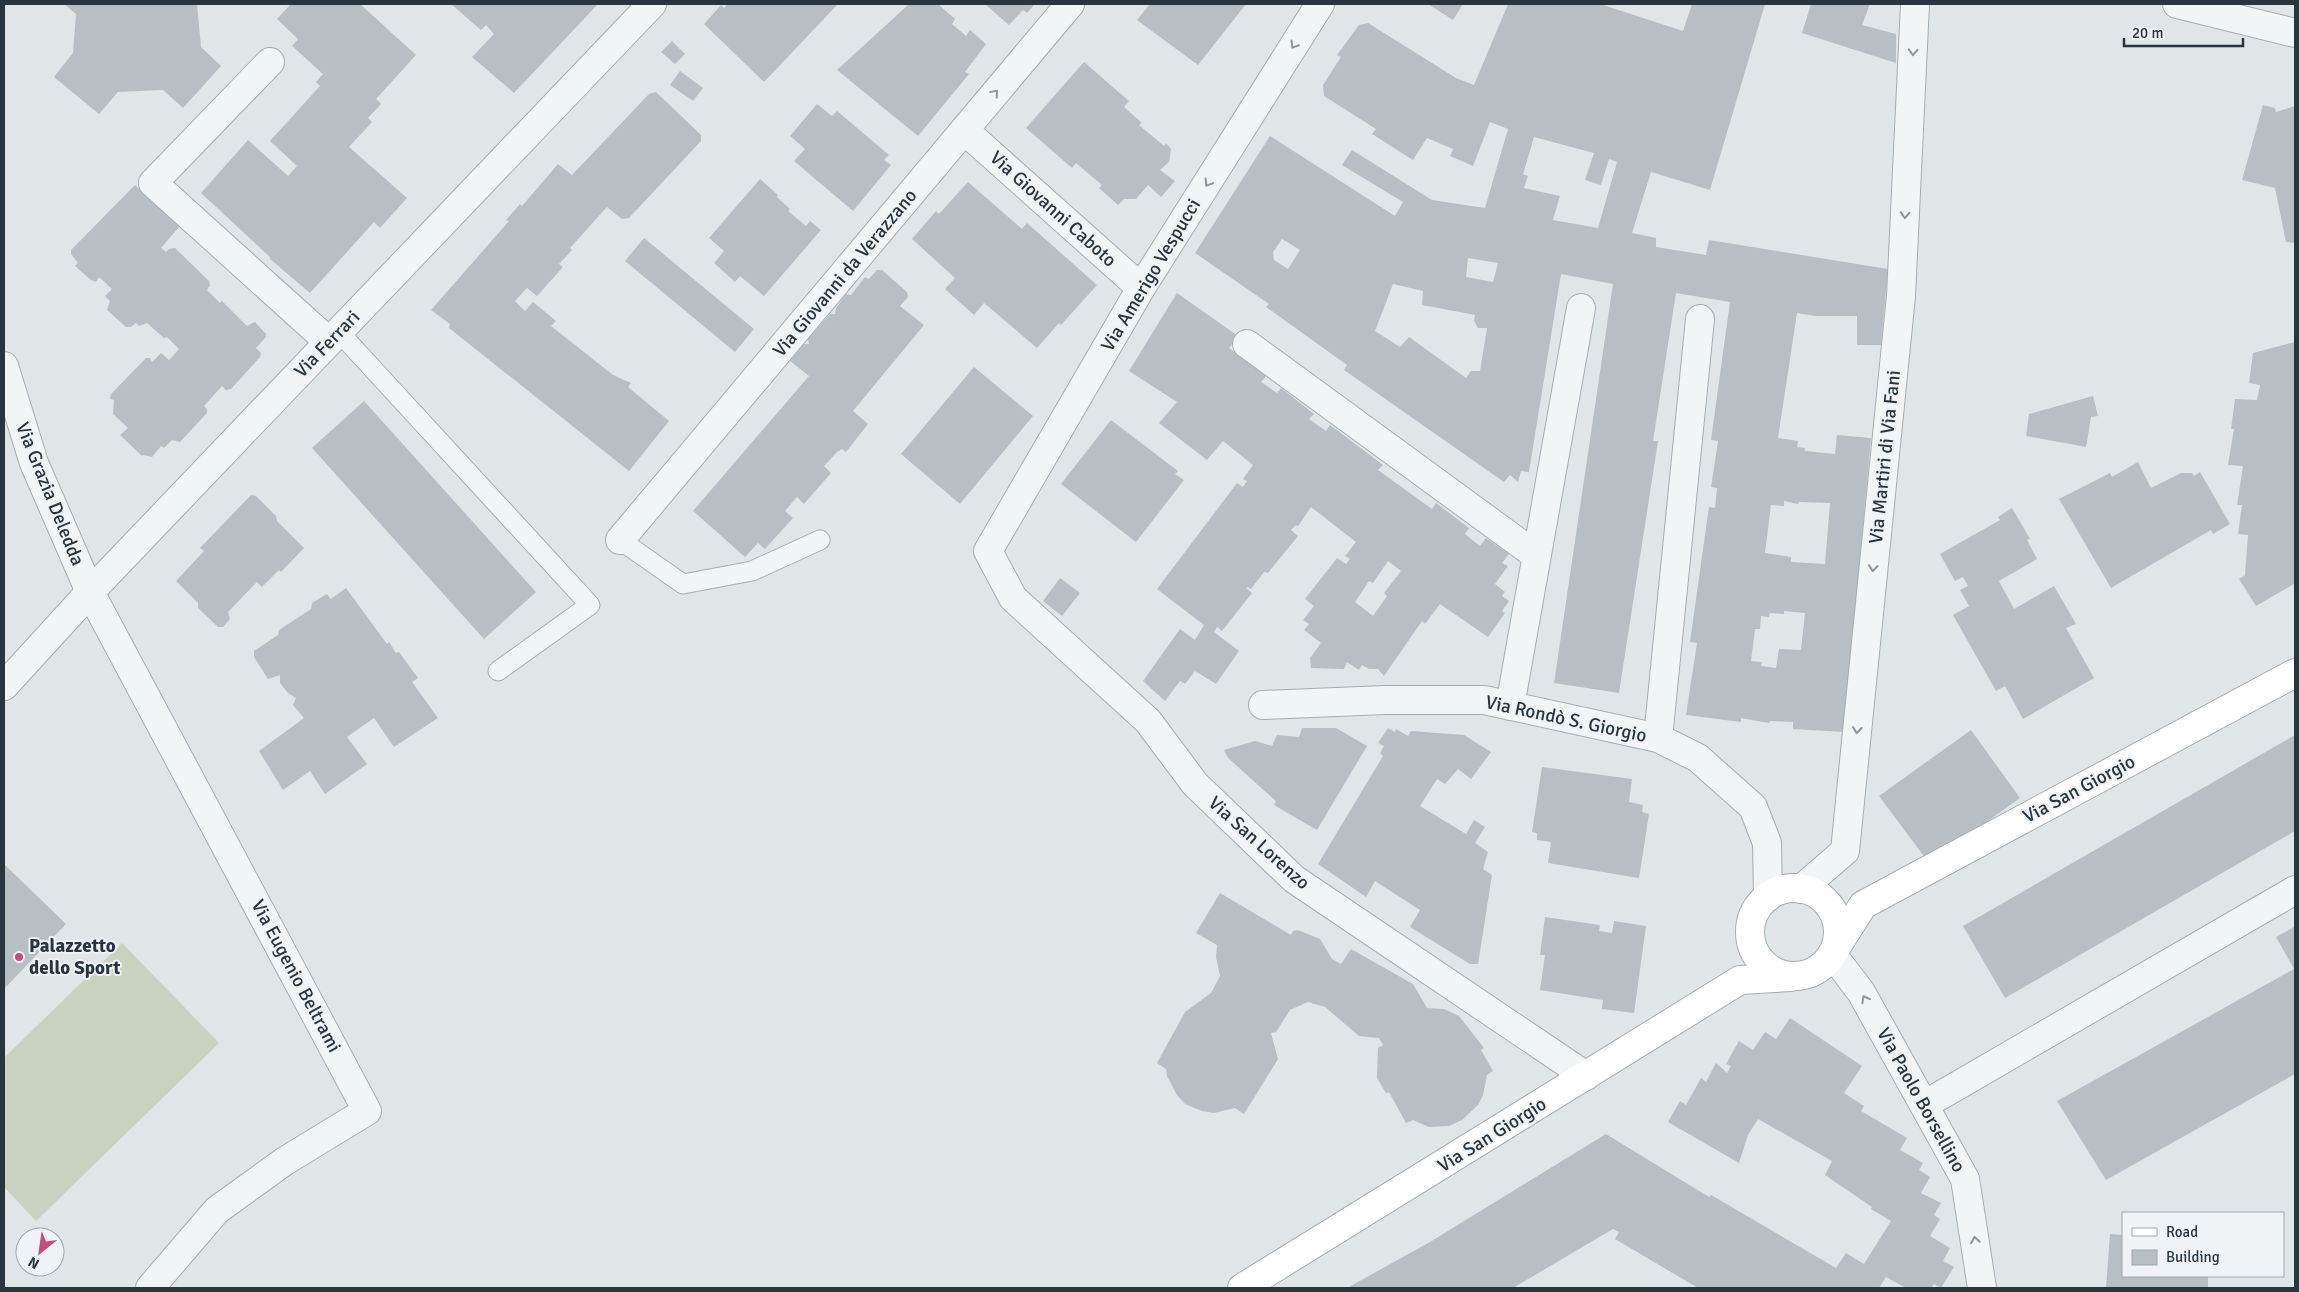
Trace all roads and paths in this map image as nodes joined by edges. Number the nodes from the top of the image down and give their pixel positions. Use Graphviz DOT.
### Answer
graph roads {
  1 [pos="652,4"];
  2 [pos="1070,4"];
  3 [pos="1320,4"];
  4 [pos="1915,4"];
  5 [pos="2177,4"];
  6 [pos="2295,33"];
  7 [pos="270,62"];
  8 [pos="964,130"];
  9 [pos="1141,288"];
  10 [pos="1581,308"];
  11 [pos="1700,320"];
  12 [pos="334,337"];
  13 [pos="1248,344"];
  14 [pos="4,366"];
  15 [pos="620,540"];
  16 [pos="820,540"];
  17 [pos="988,551"];
  18 [pos="1537,556"];
  19 [pos="90,592"];
  20 [pos="498,671"];
  21 [pos="2295,673"];
  22 [pos="4,686"];
  23 [pos="1263,705"];
  24 [pos="1510,706"];
  25 [pos="1658,738"];
  26 [pos="2295,890"];
  27 [pos="1809,892"];
  28 [pos="1768,896"];
  29 [pos="1863,905"];
  30 [pos="1750,927"];
  31 [pos="1832,954"];
  32 [pos="1791,976"];
  33 [pos="1740,980"];
  34 [pos="1586,1076"];
  35 [pos="1924,1105"];
  36 [pos="150,1288"];
  37 [pos="1242,1288"];
  38 [pos="1982,1288"];
  1 -- 12 [label="street, Via Ferrari"];
  8 -- 2 [label="street, Via Giovanni da Verazzano, one-way"];
  3 -- 9 [label="street, Via Amerigo Vespucci, one-way"];
  4 -- 27 [label="street, Via Martiri di Via Fani, one-way"];
  5 -- 6 [label="street"];
  7 -- 12 [label="street"];
  8 -- 9 [label="street, Via Giovanni Caboto"];
  8 -- 15 [label="street, Via Giovanni da Verazzano"];
  9 -- 17 [label="street, Via Amerigo Vespucci"];
  10 -- 18 [label="street"];
  11 -- 25 [label="street"];
  12 -- 19 [label="street, Via Ferrari"];
  12 -- 20 [label="lane"];
  13 -- 18 [label="street"];
  14 -- 19 [label="street, Via Grazia Deledda"];
  15 -- 16 [label="lane"];
  17 -- 34 [label="street, Via San Lorenzo"];
  18 -- 24 [label="street"];
  19 -- 22 [label="street, Via Ferrari"];
  19 -- 36 [label="street, Via Eugenio Beltrami"];
  21 -- 29 [label="main road, Via San Giorgio"];
  23 -- 24 [label="street, Via Rondò S. Giorgio"];
  24 -- 25 [label="street, Via Rondò S. Giorgio"];
  25 -- 28 [label="street, Via Rondò S. Giorgio"];
  26 -- 35 [label="street"];
  27 -- 28 [label="main road"];
  27 -- 29 [label="main road"];
  27 -- 31 [label="main road"];
  28 -- 30 [label="main road"];
  29 -- 31 [label="main road, Via San Giorgio"];
  30 -- 32 [label="main road"];
  30 -- 33 [label="main road"];
  31 -- 32 [label="main road, Via San Giorgio"];
  35 -- 31 [label="street, Via Paolo Borsellino, one-way"];
  32 -- 33 [label="main road, Via San Giorgio"];
  33 -- 34 [label="main road, Via San Giorgio"];
  34 -- 37 [label="main road, Via San Giorgio"];
  38 -- 35 [label="street, Via Paolo Borsellino, one-way"];
}
